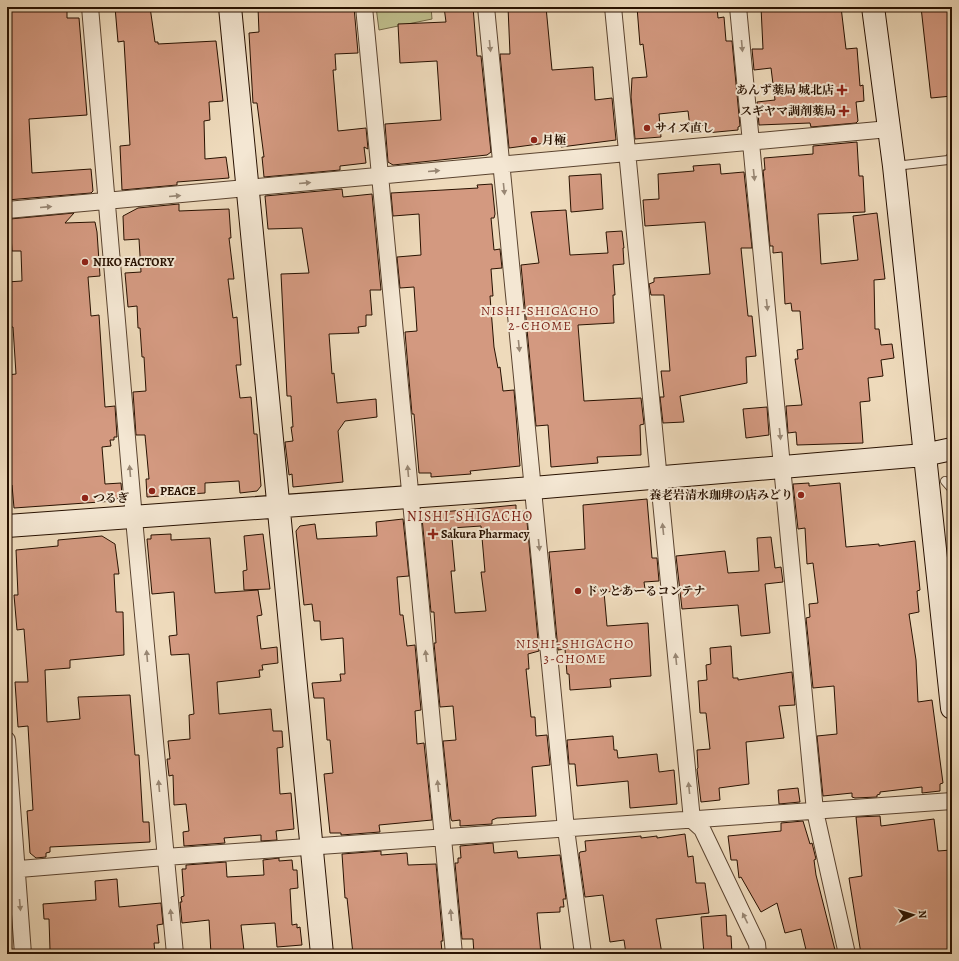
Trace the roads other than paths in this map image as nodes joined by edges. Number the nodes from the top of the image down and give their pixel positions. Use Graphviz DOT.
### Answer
graph roads {
  1 [pos="90,7"];
  2 [pos="230,7"];
  3 [pos="364,7"];
  4 [pos="486,7"];
  5 [pos="613,7"];
  6 [pos="738,7"];
  7 [pos="873,7"];
  8 [pos="889,129"];
  9 [pos="750,141"];
  10 [pos="627,153"];
  11 [pos="951,160"];
  12 [pos="502,165"];
  13 [pos="894,166"];
  14 [pos="380,176"];
  15 [pos="248,189"];
  16 [pos="106,202"];
  17 [pos="7,210"];
  18 [pos="952,449"];
  19 [pos="924,455"];
  20 [pos="783,466"];
  21 [pos="658,478"];
  22 [pos="945,481"];
  23 [pos="533,488"];
  24 [pos="952,489"];
  25 [pos="410,497"];
  26 [pos="277,508"];
  27 [pos="134,518"];
  28 [pos="7,526"];
  29 [pos="952,708"];
  30 [pos="7,740"];
  31 [pos="952,802"];
  32 [pos="815,811"];
  33 [pos="692,820"];
  34 [pos="566,829"];
  35 [pos="443,837"];
  36 [pos="311,847"];
  37 [pos="165,857"];
  38 [pos="12,869"];
  39 [pos="23,954"];
  40 [pos="175,954"];
  41 [pos="322,954"];
  42 [pos="454,954"];
  43 [pos="583,954"];
  44 [pos="758,954"];
  45 [pos="847,954"];
  1 -- 16 [label="street"];
  2 -- 15 [label="street"];
  3 -- 14 [label="street"];
  4 -- 12 [label="street, one-way"];
  5 -- 10 [label="street"];
  6 -- 9 [label="street, one-way"];
  7 -- 8 [label="street"];
  8 -- 9 [label="street"];
  8 -- 13 [label="street"];
  9 -- 10 [label="street"];
  9 -- 20 [label="street, one-way"];
  10 -- 12 [label="street"];
  10 -- 21 [label="street"];
  11 -- 13 [label="lane"];
  14 -- 12 [label="street, one-way"];
  12 -- 23 [label="street, one-way"];
  13 -- 19 [label="street"];
  15 -- 14 [label="street, one-way"];
  25 -- 14 [label="street, one-way"];
  16 -- 15 [label="street, one-way"];
  15 -- 26 [label="street"];
  17 -- 16 [label="street, one-way"];
  27 -- 16 [label="street, one-way"];
  18 -- 19 [label="street"];
  19 -- 20 [label="street"];
  19 -- 29 [label="street"];
  20 -- 21 [label="street"];
  20 -- 32 [label="street"];
  21 -- 23 [label="street"];
  33 -- 21 [label="street, one-way"];
  22 -- 24 [label="lane"];
  23 -- 25 [label="street"];
  23 -- 34 [label="street, one-way"];
  25 -- 26 [label="street"];
  35 -- 25 [label="street, one-way"];
  26 -- 27 [label="street"];
  26 -- 36 [label="street"];
  27 -- 28 [label="street"];
  37 -- 27 [label="street, one-way"];
  30 -- 38 [label="street"];
  31 -- 32 [label="street"];
  32 -- 33 [label="street"];
  32 -- 45 [label="street"];
  33 -- 34 [label="street"];
  44 -- 33 [label="street, one-way"];
  34 -- 35 [label="street"];
  34 -- 43 [label="street"];
  35 -- 36 [label="street"];
  42 -- 35 [label="street, one-way"];
  36 -- 37 [label="street"];
  36 -- 41 [label="street"];
  37 -- 38 [label="street"];
  40 -- 37 [label="street, one-way"];
  38 -- 39 [label="street, one-way"];
}
